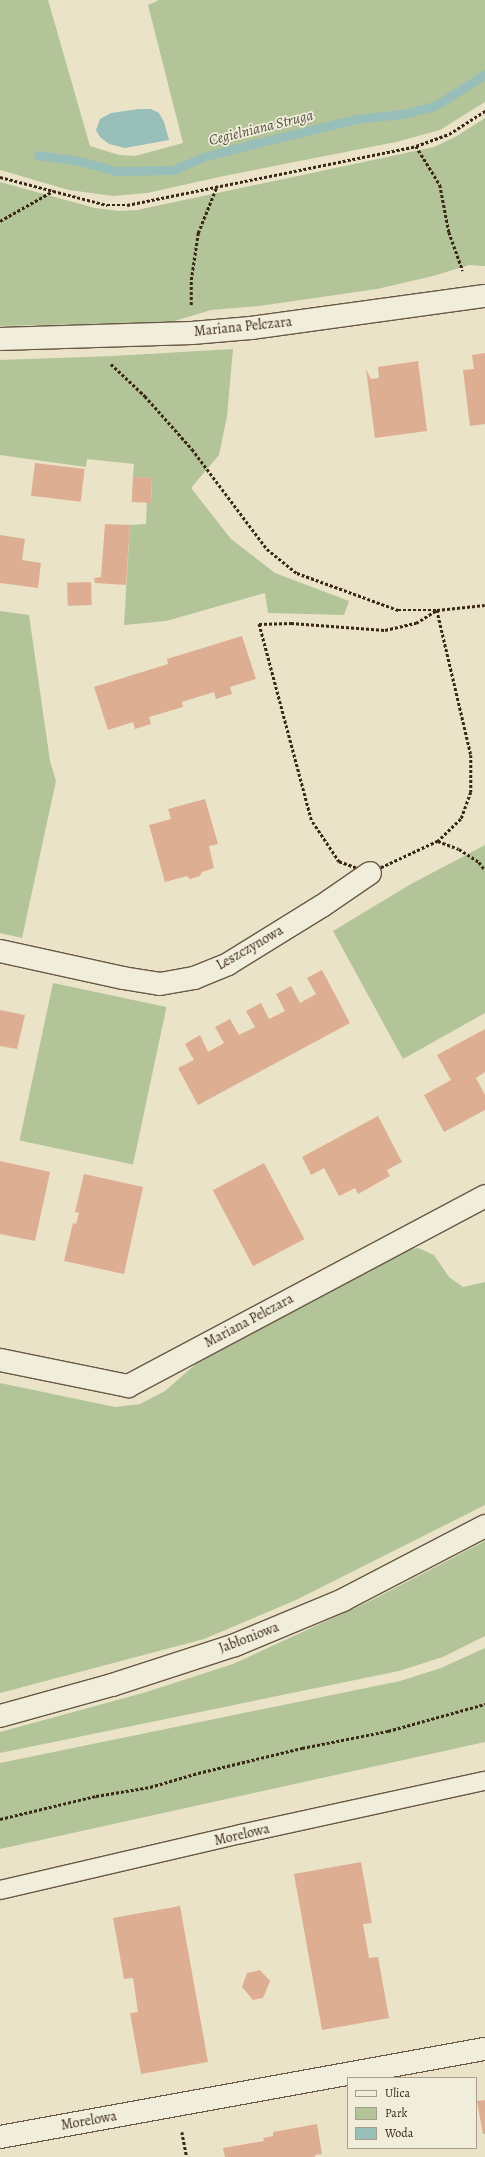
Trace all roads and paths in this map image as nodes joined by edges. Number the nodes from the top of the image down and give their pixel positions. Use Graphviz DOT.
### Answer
graph roads {
  1 [pos="485,111"];
  2 [pos="416,146"];
  3 [pos="0,176"];
  4 [pos="217,186"];
  5 [pos="53,191"];
  6 [pos="0,222"];
  7 [pos="479,297"];
  8 [pos="192,333"];
  9 [pos="87,337"];
  10 [pos="0,339"];
  11 [pos="485,605"];
  12 [pos="437,610"];
  13 [pos="438,841"];
  14 [pos="485,870"];
  15 [pos="370,872"];
  16 [pos="0,951"];
  17 [pos="485,1196"];
  18 [pos="0,1360"];
  19 [pos="485,1526"];
  20 [pos="485,1704"];
  21 [pos="0,1716"];
  22 [pos="485,1781"];
  23 [pos="0,1819"];
  24 [pos="0,1890"];
  25 [pos="485,2049"];
  26 [pos="0,2137"];
  1 -- 2 [label="path"];
  2 -- 4 [label="path"];
  2 -- 7 [label="path"];
  3 -- 5 [label="path"];
  4 -- 5 [label="path"];
  4 -- 8 [label="path"];
  5 -- 6 [label="path"];
  7 -- 8 [label="street, Mariana Pelczara"];
  8 -- 9 [label="street, Mariana Pelczara"];
  9 -- 10 [label="street, Mariana Pelczara"];
  9 -- 12 [label="path"];
  11 -- 12 [label="path"];
  12 -- 13 [label="path"];
  12 -- 15 [label="path"];
  13 -- 14 [label="path"];
  13 -- 15 [label="path"];
  15 -- 16 [label="street, Leszczynowa"];
  17 -- 18 [label="street, Mariana Pelczara"];
  19 -- 21 [label="street, Jabłoniowa"];
  20 -- 23 [label="path"];
  22 -- 24 [label="lane, Morelowa"];
  25 -- 26 [label="street, Morelowa"];
}
